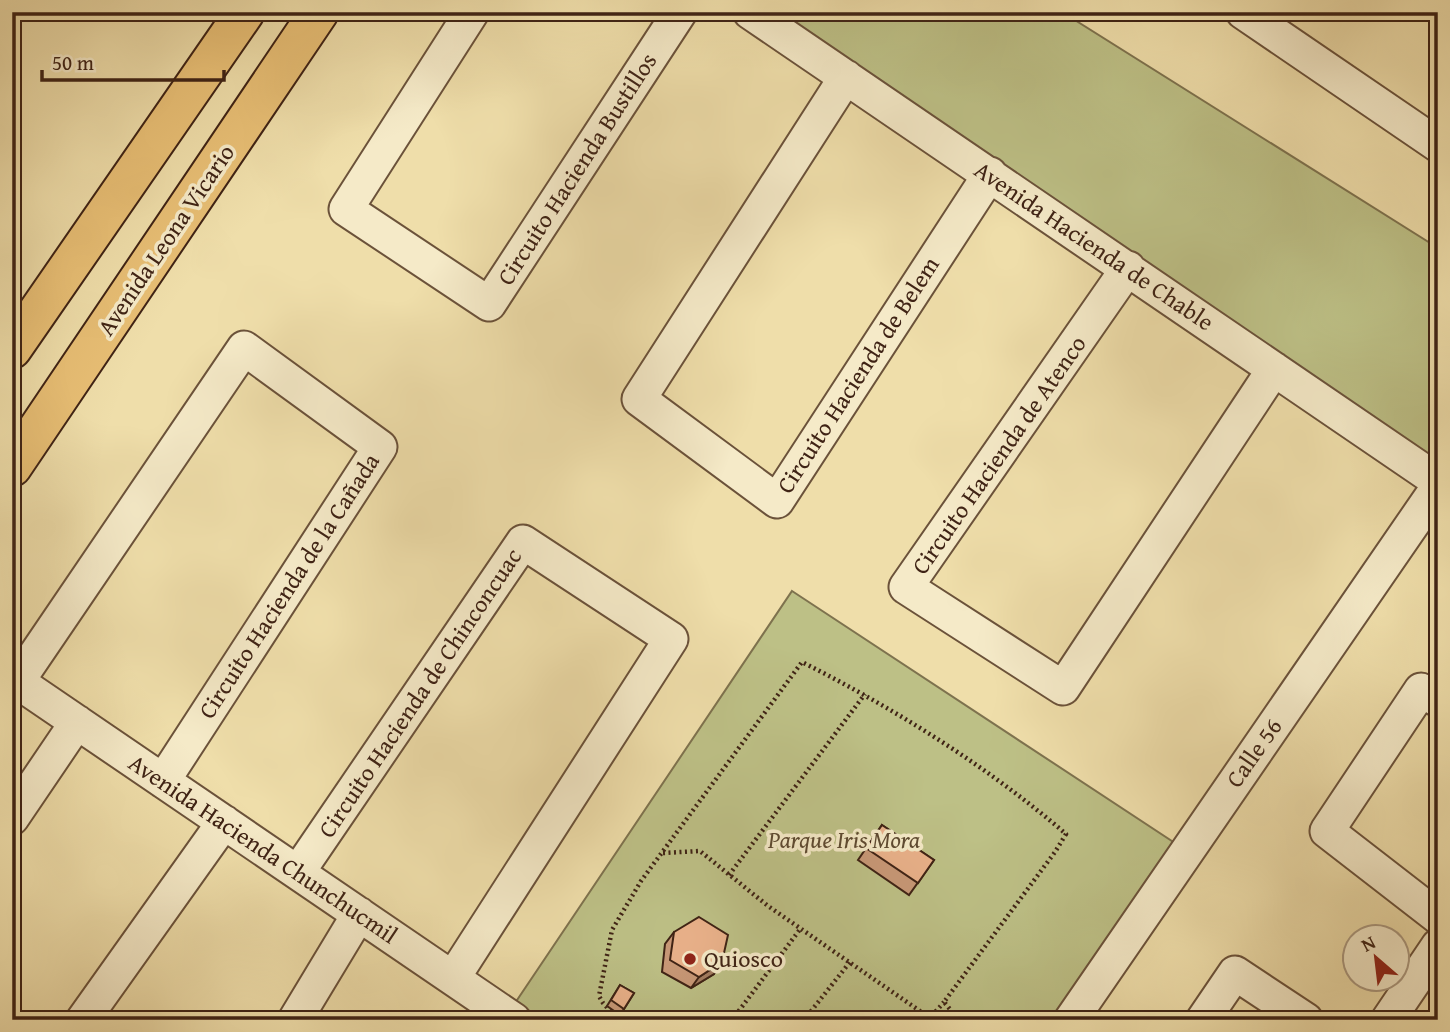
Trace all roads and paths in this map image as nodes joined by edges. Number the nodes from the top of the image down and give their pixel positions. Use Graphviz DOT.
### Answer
graph roads {
  1 [pos="245,12"];
  2 [pos="319,12"];
  3 [pos="472,12"];
  4 [pos="680,12"];
  5 [pos="750,12"];
  6 [pos="1243,12"];
  7 [pos="846,77"];
  8 [pos="1438,145"];
  9 [pos="990,174"];
  10 [pos="1128,268"];
  11 [pos="12,349"];
  12 [pos="1274,369"];
  13 [pos="12,467"];
  14 [pos="1438,481"];
  15 [pos="1438,487"];
  16 [pos="15,680"];
  17 [pos="865,694"];
  18 [pos="1438,700"];
  19 [pos="77,722"];
  20 [pos="163,781"];
  21 [pos="12,818"];
  22 [pos="224,822"];
  23 [pos="662,853"];
  24 [pos="298,872"];
  25 [pos="729,875"];
  26 [pos="359,914"];
  27 [pos="1438,917"];
  28 [pos="801,928"];
  29 [pos="1438,946"];
  30 [pos="850,962"];
  31 [pos="453,978"];
  32 [pos="944,1002"];
  33 [pos="83,1020"];
  34 [pos="295,1020"];
  35 [pos="514,1020"];
  36 [pos="618,1020"];
  37 [pos="732,1020"];
  38 [pos="804,1020"];
  39 [pos="959,1020"];
  40 [pos="1071,1020"];
  41 [pos="1203,1020"];
  42 [pos="1306,1020"];
  43 [pos="1388,1020"];
  1 -- 11 [label="main road"];
  2 -- 13 [label="main road, Avenida Leona Vicario"];
  3 -- 4 [label="street, Circuito Hacienda Bustillos"];
  5 -- 7 [label="street, Avenida Hacienda de Chable"];
  6 -- 8 [label="street"];
  7 -- 9 [label="street, Avenida Hacienda de Chable"];
  7 -- 9 [label="street, Circuito Hacienda de Belem"];
  9 -- 10 [label="street, Avenida Hacienda de Chable"];
  10 -- 12 [label="street, Avenida Hacienda de Chable"];
  10 -- 12 [label="street, Circuito Hacienda de Atenco"];
  12 -- 14 [label="street, Avenida Hacienda de Chable"];
  15 -- 40 [label="street, Calle 56"];
  16 -- 19 [label="street, Avenida Hacienda Chunchucmil"];
  16 -- 20 [label="street, Circuito Hacienda de la Cañada"];
  17 -- 23 [label="path"];
  17 -- 25 [label="path"];
  17 -- 32 [label="path"];
  18 -- 27 [label="street"];
  19 -- 20 [label="street, Avenida Hacienda Chunchucmil"];
  19 -- 21 [label="street"];
  20 -- 22 [label="street, Avenida Hacienda Chunchucmil"];
  22 -- 24 [label="street, Avenida Hacienda Chunchucmil"];
  22 -- 33 [label="street"];
  23 -- 25 [label="path"];
  23 -- 36 [label="path"];
  24 -- 26 [label="street, Avenida Hacienda Chunchucmil"];
  24 -- 31 [label="street, Circuito Hacienda de Chinconcuac"];
  25 -- 28 [label="path"];
  26 -- 31 [label="street, Avenida Hacienda Chunchucmil"];
  26 -- 34 [label="street"];
  28 -- 30 [label="path"];
  28 -- 37 [label="path"];
  29 -- 43 [label="street"];
  30 -- 32 [label="path"];
  30 -- 38 [label="path"];
  31 -- 35 [label="street, Avenida Hacienda Chunchucmil"];
  32 -- 39 [label="path"];
  41 -- 42 [label="street"];
}
